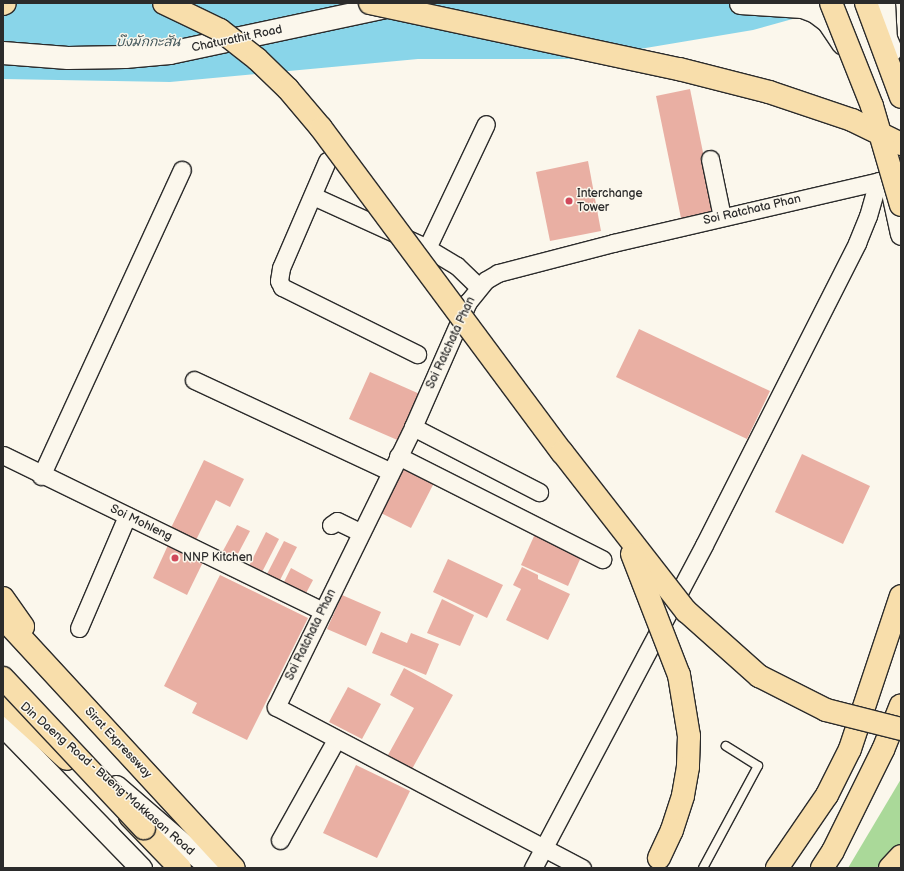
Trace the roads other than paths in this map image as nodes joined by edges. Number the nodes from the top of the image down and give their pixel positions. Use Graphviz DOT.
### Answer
graph roads {
  1 [pos="164,3"];
  2 [pos="370,3"];
  3 [pos="421,3"];
  4 [pos="740,3"];
  5 [pos="831,3"];
  6 [pos="866,3"];
  7 [pos="884,3"];
  8 [pos="3,53"];
  9 [pos="901,80"];
  10 [pos="901,97"];
  11 [pos="486,124"];
  12 [pos="901,144"];
  13 [pos="710,159"];
  14 [pos="327,161"];
  15 [pos="182,170"];
  16 [pos="889,178"];
  17 [pos="312,196"];
  18 [pos="901,205"];
  19 [pos="722,217"];
  20 [pos="901,234"];
  21 [pos="427,248"];
  22 [pos="479,287"];
  23 [pos="417,354"];
  24 [pos="194,380"];
  25 [pos="413,427"];
  26 [pos="3,455"];
  27 [pos="398,456"];
  28 [pos="390,472"];
  29 [pos="41,476"];
  30 [pos="539,492"];
  31 [pos="127,516"];
  32 [pos="332,525"];
  33 [pos="622,531"];
  34 [pos="360,532"];
  35 [pos="602,559"];
  36 [pos="901,596"];
  37 [pos="3,598"];
  38 [pos="901,610"];
  39 [pos="323,611"];
  40 [pos="3,618"];
  41 [pos="79,628"];
  42 [pos="57,676"];
  43 [pos="3,678"];
  44 [pos="3,689"];
  45 [pos="3,701"];
  46 [pos="901,705"];
  47 [pos="901,724"];
  48 [pos="3,726"];
  49 [pos="901,729"];
  50 [pos="336,740"];
  51 [pos="726,746"];
  52 [pos="144,828"];
  53 [pos="280,840"];
  54 [pos="543,848"];
  55 [pos="901,856"];
  56 [pos="141,868"];
  57 [pos="180,868"];
  58 [pos="212,868"];
  59 [pos="234,868"];
  60 [pos="533,868"];
  61 [pos="582,868"];
  62 [pos="652,868"];
  63 [pos="703,868"];
  64 [pos="777,868"];
  65 [pos="787,868"];
  66 [pos="822,868"];
  67 [pos="832,868"];
  68 [pos="890,868"];
  1 -- 33 [label="highway, bridge"];
  2 -- 12 [label="highway, bridge"];
  3 -- 8 [label="main road, Chaturathit Road, bridge"];
  4 -- 16 [label="street"];
  5 -- 18 [label="highway, bridge"];
  6 -- 10 [label="highway"];
  7 -- 9 [label="street"];
  11 -- 21 [label="street"];
  13 -- 19 [label="street"];
  14 -- 17 [label="street"];
  15 -- 29 [label="street"];
  16 -- 19 [label="street, Soi Ratchata Phan"];
  16 -- 20 [label="street"];
  16 -- 54 [label="street"];
  17 -- 21 [label="street"];
  17 -- 23 [label="street"];
  19 -- 22 [label="street, Soi Ratchata Phan"];
  21 -- 22 [label="street"];
  22 -- 25 [label="street, Soi Ratchata Phan"];
  24 -- 28 [label="street"];
  25 -- 27 [label="street, Soi Ratchata Phan"];
  25 -- 30 [label="street"];
  26 -- 29 [label="street, Soi Mohleng"];
  27 -- 28 [label="street, Soi Ratchata Phan"];
  27 -- 35 [label="street"];
  28 -- 34 [label="street, Soi Ratchata Phan"];
  29 -- 31 [label="street, Soi Mohleng"];
  31 -- 39 [label="street, Soi Mohleng"];
  31 -- 41 [label="street"];
  32 -- 34 [label="street"];
  33 -- 49 [label="highway, bridge"];
  33 -- 62 [label="highway, bridge"];
  34 -- 39 [label="street, Soi Ratchata Phan"];
  36 -- 64 [label="highway"];
  37 -- 42 [label="highway"];
  38 -- 65 [label="street"];
  39 -- 50 [label="street, Soi Ratchata Phan"];
  40 -- 42 [label="highway, Sirat Expressway"];
  42 -- 59 [label="highway, Sirat Expressway"];
  43 -- 52 [label="highway, bridge"];
  44 -- 58 [label="street, Din Daeng Road - Bueng Makkasan Road"];
  45 -- 52 [label="highway, bridge"];
  46 -- 66 [label="highway"];
  47 -- 67 [label="street"];
  48 -- 56 [label="street"];
  50 -- 53 [label="street"];
  50 -- 54 [label="street"];
  51 -- 63 [label="lane"];
  52 -- 57 [label="highway"];
  54 -- 60 [label="street"];
  54 -- 61 [label="street"];
  55 -- 68 [label="highway"];
}
